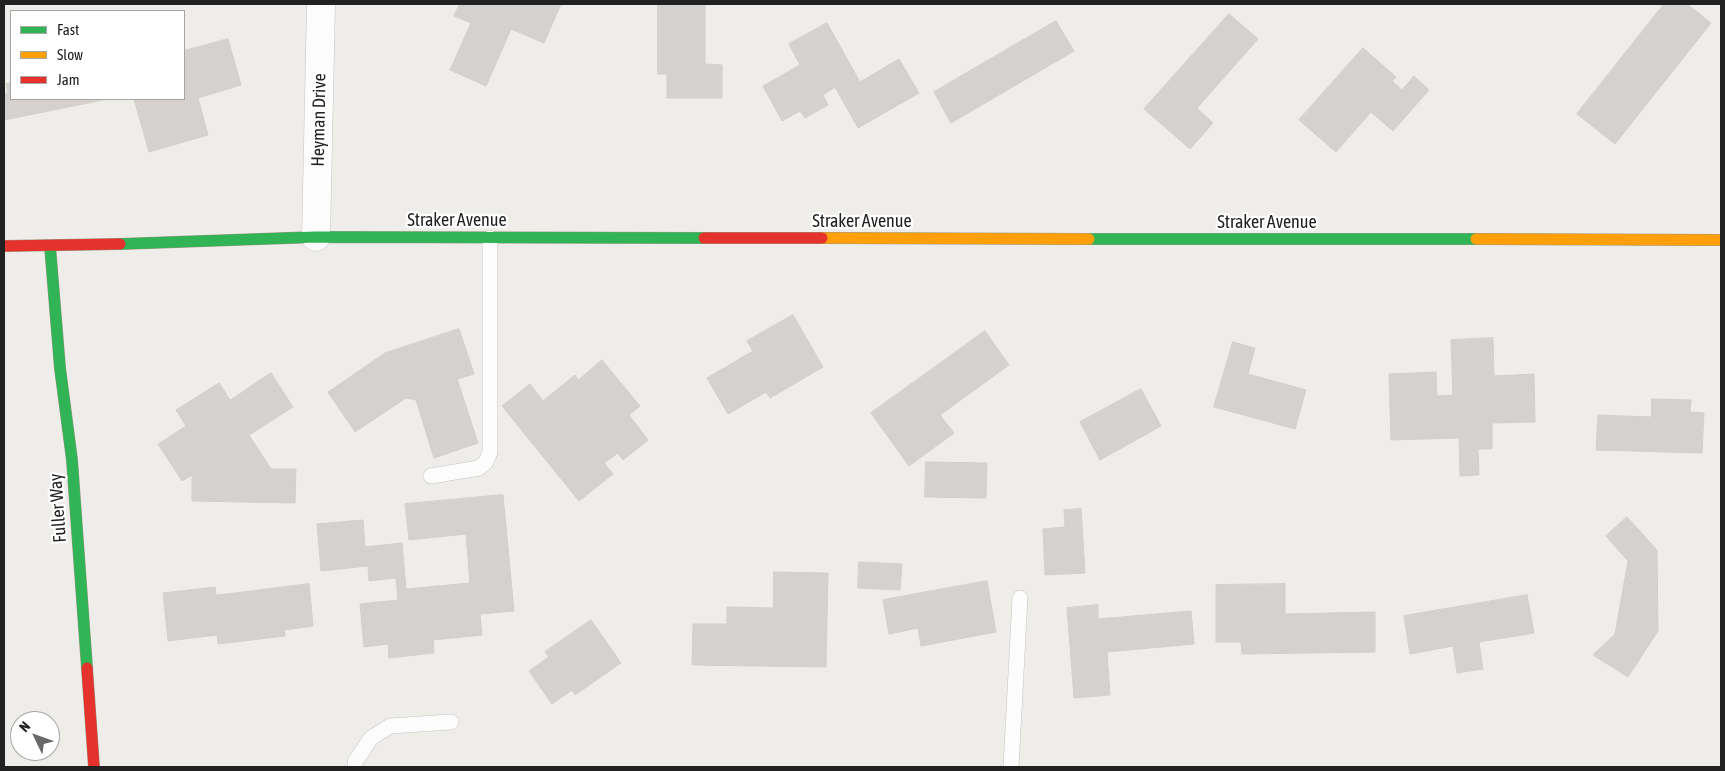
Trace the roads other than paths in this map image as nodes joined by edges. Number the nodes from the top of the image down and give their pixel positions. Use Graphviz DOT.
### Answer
graph roads {
  1 [pos="321,4"];
  2 [pos="316,237"];
  3 [pos="490,238"];
  4 [pos="1721,240"];
  5 [pos="4,246"];
  6 [pos="50,246"];
  7 [pos="431,476"];
  8 [pos="1020,598"];
  9 [pos="452,722"];
  10 [pos="94,767"];
  11 [pos="355,767"];
  12 [pos="1011,767"];
  1 -- 2 [label="street, Heyman Drive"];
  2 -- 3 [label="street, Straker Avenue"];
  2 -- 6 [label="street, Straker Avenue"];
  3 -- 4 [label="street, Straker Avenue"];
  3 -- 7 [label="lane"];
  5 -- 6 [label="street, Straker Avenue"];
  6 -- 10 [label="street, Fuller Way"];
  8 -- 12 [label="lane"];
  9 -- 11 [label="lane"];
}
